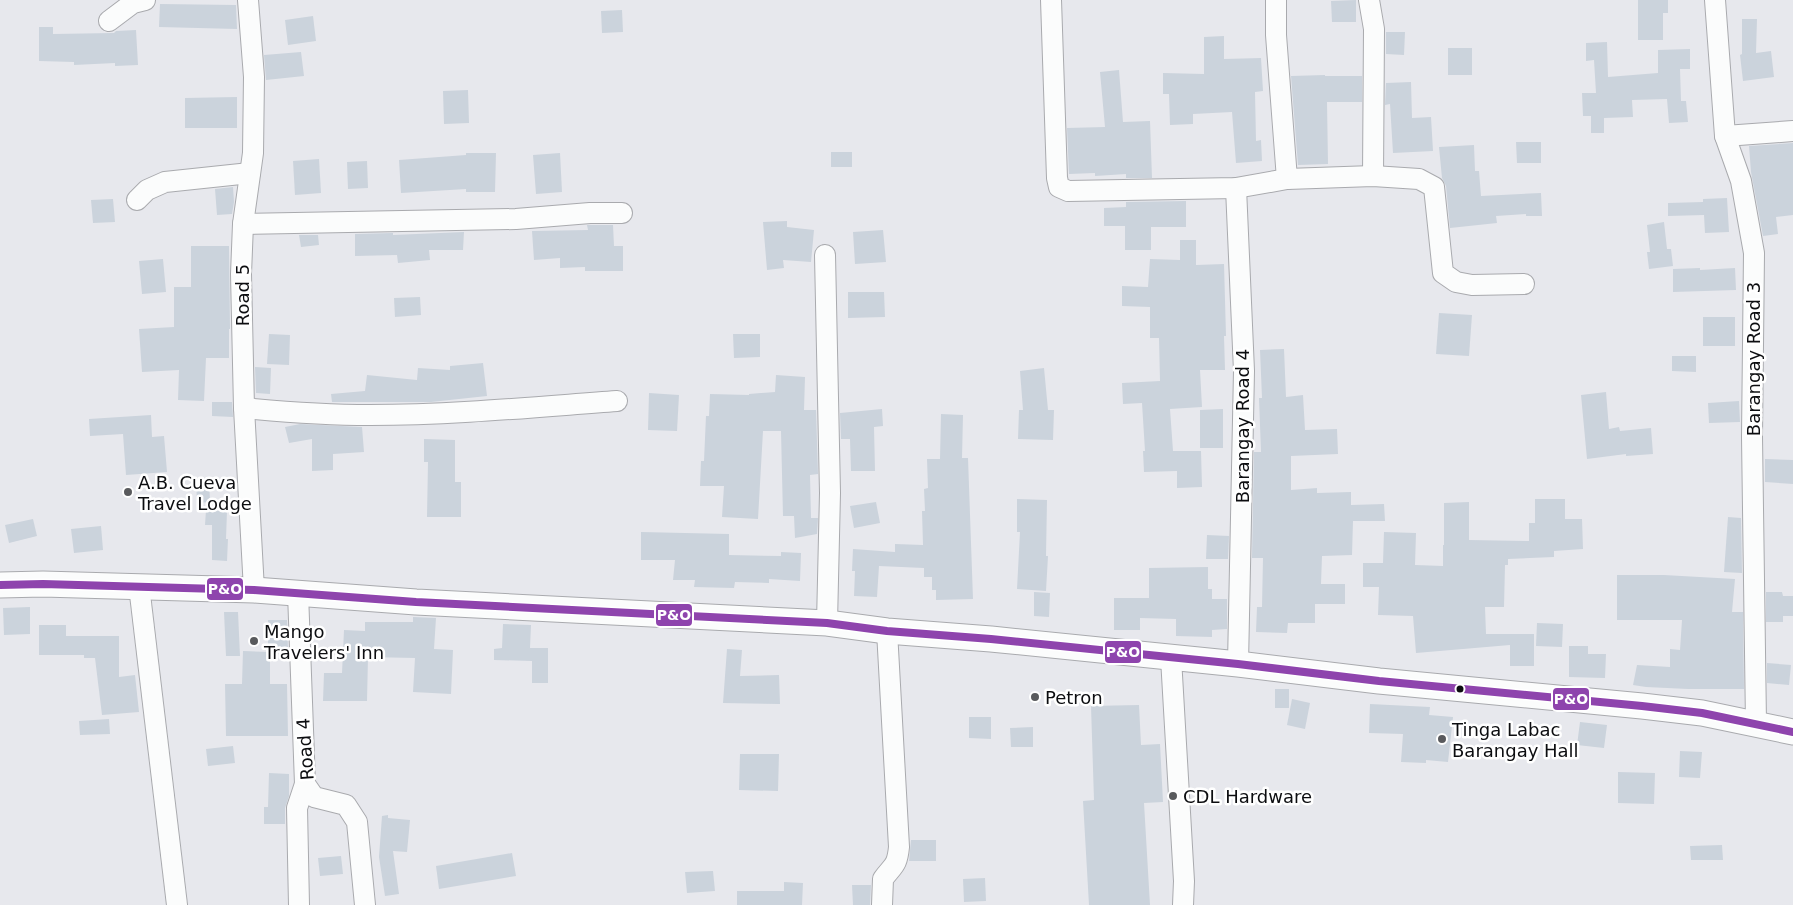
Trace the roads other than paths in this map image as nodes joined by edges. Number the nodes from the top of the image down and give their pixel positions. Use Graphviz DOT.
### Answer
graph roads {
  1 [pos="145,0"];
  2 [pos="248,0"];
  3 [pos="1050,0"];
  4 [pos="1276,0"];
  5 [pos="1369,0"];
  6 [pos="1715,0"];
  7 [pos="109,21"];
  8 [pos="1793,131"];
  9 [pos="1725,136"];
  10 [pos="250,173"];
  11 [pos="1374,176"];
  12 [pos="1287,179"];
  13 [pos="1236,188"];
  14 [pos="137,200"];
  15 [pos="622,213"];
  16 [pos="243,224"];
  17 [pos="825,255"];
  18 [pos="1524,284"];
  19 [pos="617,401"];
  20 [pos="244,408"];
  21 [pos="0,585"];
  22 [pos="139,586"];
  23 [pos="254,590"];
  24 [pos="298,593"];
  25 [pos="827,623"];
  26 [pos="887,631"];
  27 [pos="1171,658"];
  28 [pos="1238,664"];
  29 [pos="1756,723"];
  30 [pos="1793,732"];
  31 [pos="305,784"];
  32 [pos="177,905"];
  33 [pos="299,905"];
  34 [pos="365,905"];
  35 [pos="882,905"];
  36 [pos="1183,905"];
  1 -- 7 [label="street"];
  2 -- 10 [label="street, Road 5"];
  3 -- 13 [label="street"];
  4 -- 12 [label="street"];
  5 -- 11 [label="street"];
  6 -- 9 [label="street, Barangay Road 3"];
  8 -- 9 [label="street"];
  9 -- 29 [label="street, Barangay Road 3"];
  10 -- 14 [label="street"];
  10 -- 16 [label="street, Road 5"];
  11 -- 12 [label="street"];
  11 -- 18 [label="street"];
  12 -- 13 [label="street"];
  13 -- 28 [label="street, Barangay Road 4"];
  15 -- 16 [label="street"];
  16 -- 20 [label="street, Road 5"];
  17 -- 25 [label="street"];
  19 -- 20 [label="street"];
  20 -- 23 [label="street, Road 5"];
  21 -- 22 [label="main road"];
  22 -- 23 [label="main road"];
  22 -- 32 [label="street"];
  23 -- 24 [label="main road"];
  24 -- 25 [label="main road"];
  24 -- 31 [label="street, Road 4"];
  25 -- 26 [label="main road"];
  26 -- 27 [label="main road"];
  26 -- 35 [label="street"];
  27 -- 28 [label="main road"];
  27 -- 36 [label="street"];
  28 -- 29 [label="main road"];
  29 -- 30 [label="main road"];
  31 -- 33 [label="street"];
  31 -- 34 [label="street, Road 4"];
}
